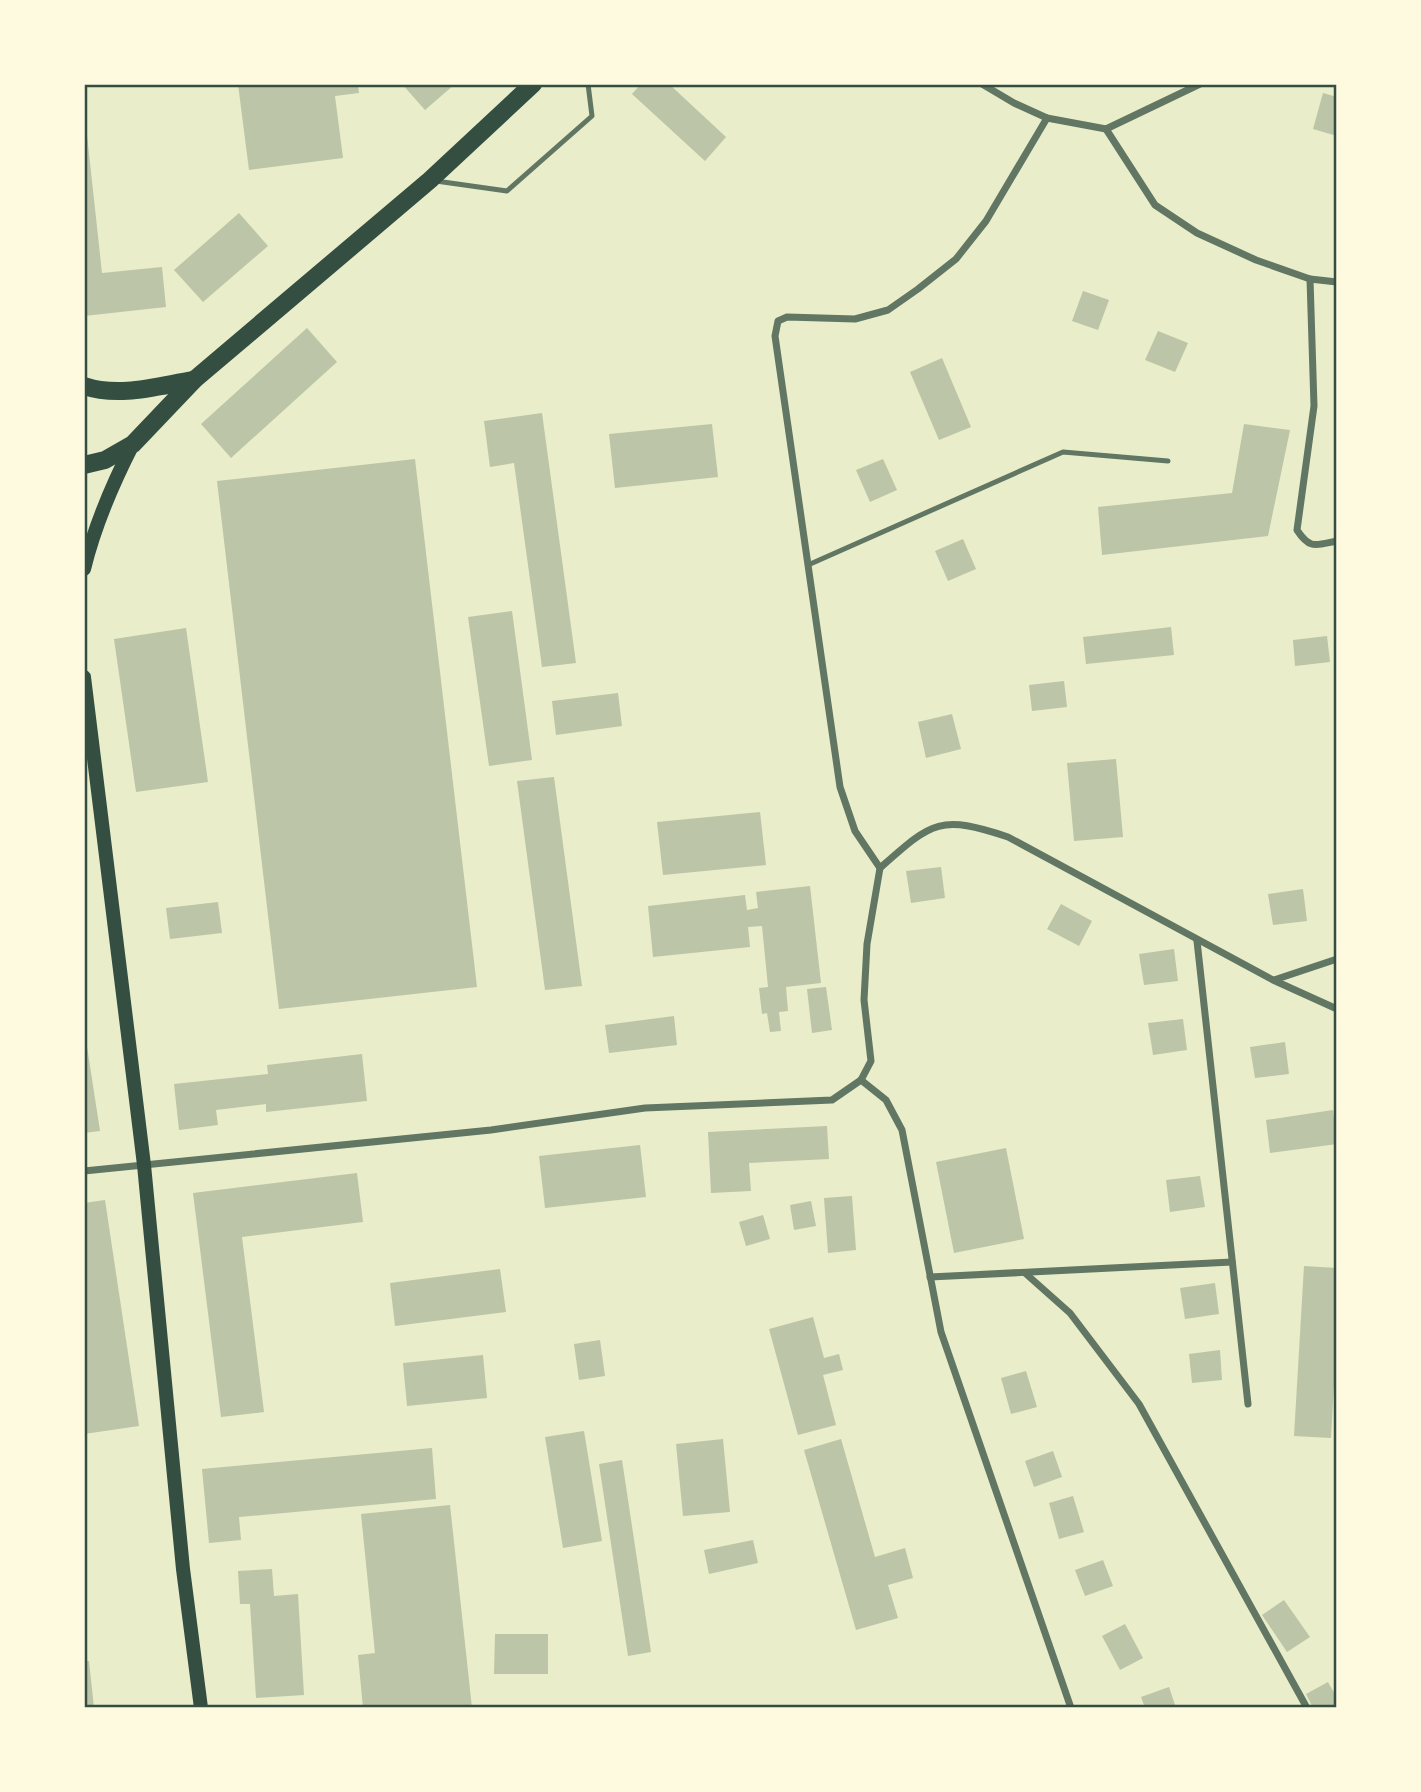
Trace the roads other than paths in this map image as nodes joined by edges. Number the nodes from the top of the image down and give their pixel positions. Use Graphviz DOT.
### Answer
graph roads {
  1 [pos="533,84"];
  2 [pos="588,84"];
  3 [pos="982,84"];
  4 [pos="1200,84"];
  5 [pos="1047,118"];
  6 [pos="1106,129"];
  7 [pos="430,180"];
  8 [pos="1310,279"];
  9 [pos="1337,282"];
  10 [pos="194,380"];
  11 [pos="84,386"];
  12 [pos="133,444"];
  13 [pos="1168,461"];
  14 [pos="84,465"];
  15 [pos="1337,541"];
  16 [pos="807,565"];
  17 [pos="84,569"];
  18 [pos="84,677"];
  19 [pos="880,868"];
  20 [pos="1197,940"];
  21 [pos="1337,959"];
  22 [pos="1273,980"];
  23 [pos="1337,1009"];
  24 [pos="860,1080"];
  25 [pos="144,1165"];
  26 [pos="84,1171"];
  27 [pos="1232,1262"];
  28 [pos="1025,1273"];
  29 [pos="930,1278"];
  30 [pos="1248,1404"];
  31 [pos="201,1708"];
  32 [pos="1071,1708"];
  33 [pos="1307,1708"];
  1 -- 7 [label="main road"];
  2 -- 7 [label="lane"];
  3 -- 5 [label="street"];
  4 -- 6 [label="street"];
  5 -- 6 [label="street"];
  5 -- 16 [label="street"];
  6 -- 8 [label="street"];
  7 -- 10 [label="main road"];
  8 -- 9 [label="street"];
  8 -- 15 [label="street"];
  10 -- 11 [label="main road"];
  10 -- 12 [label="main road"];
  12 -- 14 [label="main road"];
  12 -- 17 [label="main road"];
  13 -- 16 [label="lane"];
  16 -- 19 [label="street"];
  18 -- 25 [label="main road"];
  19 -- 20 [label="street"];
  19 -- 24 [label="street"];
  20 -- 22 [label="street"];
  20 -- 27 [label="street"];
  21 -- 22 [label="street"];
  22 -- 23 [label="street"];
  24 -- 25 [label="street"];
  24 -- 29 [label="street"];
  25 -- 26 [label="street"];
  25 -- 31 [label="main road"];
  27 -- 28 [label="street"];
  27 -- 30 [label="street"];
  28 -- 29 [label="street"];
  28 -- 33 [label="street"];
  29 -- 32 [label="street"];
}
